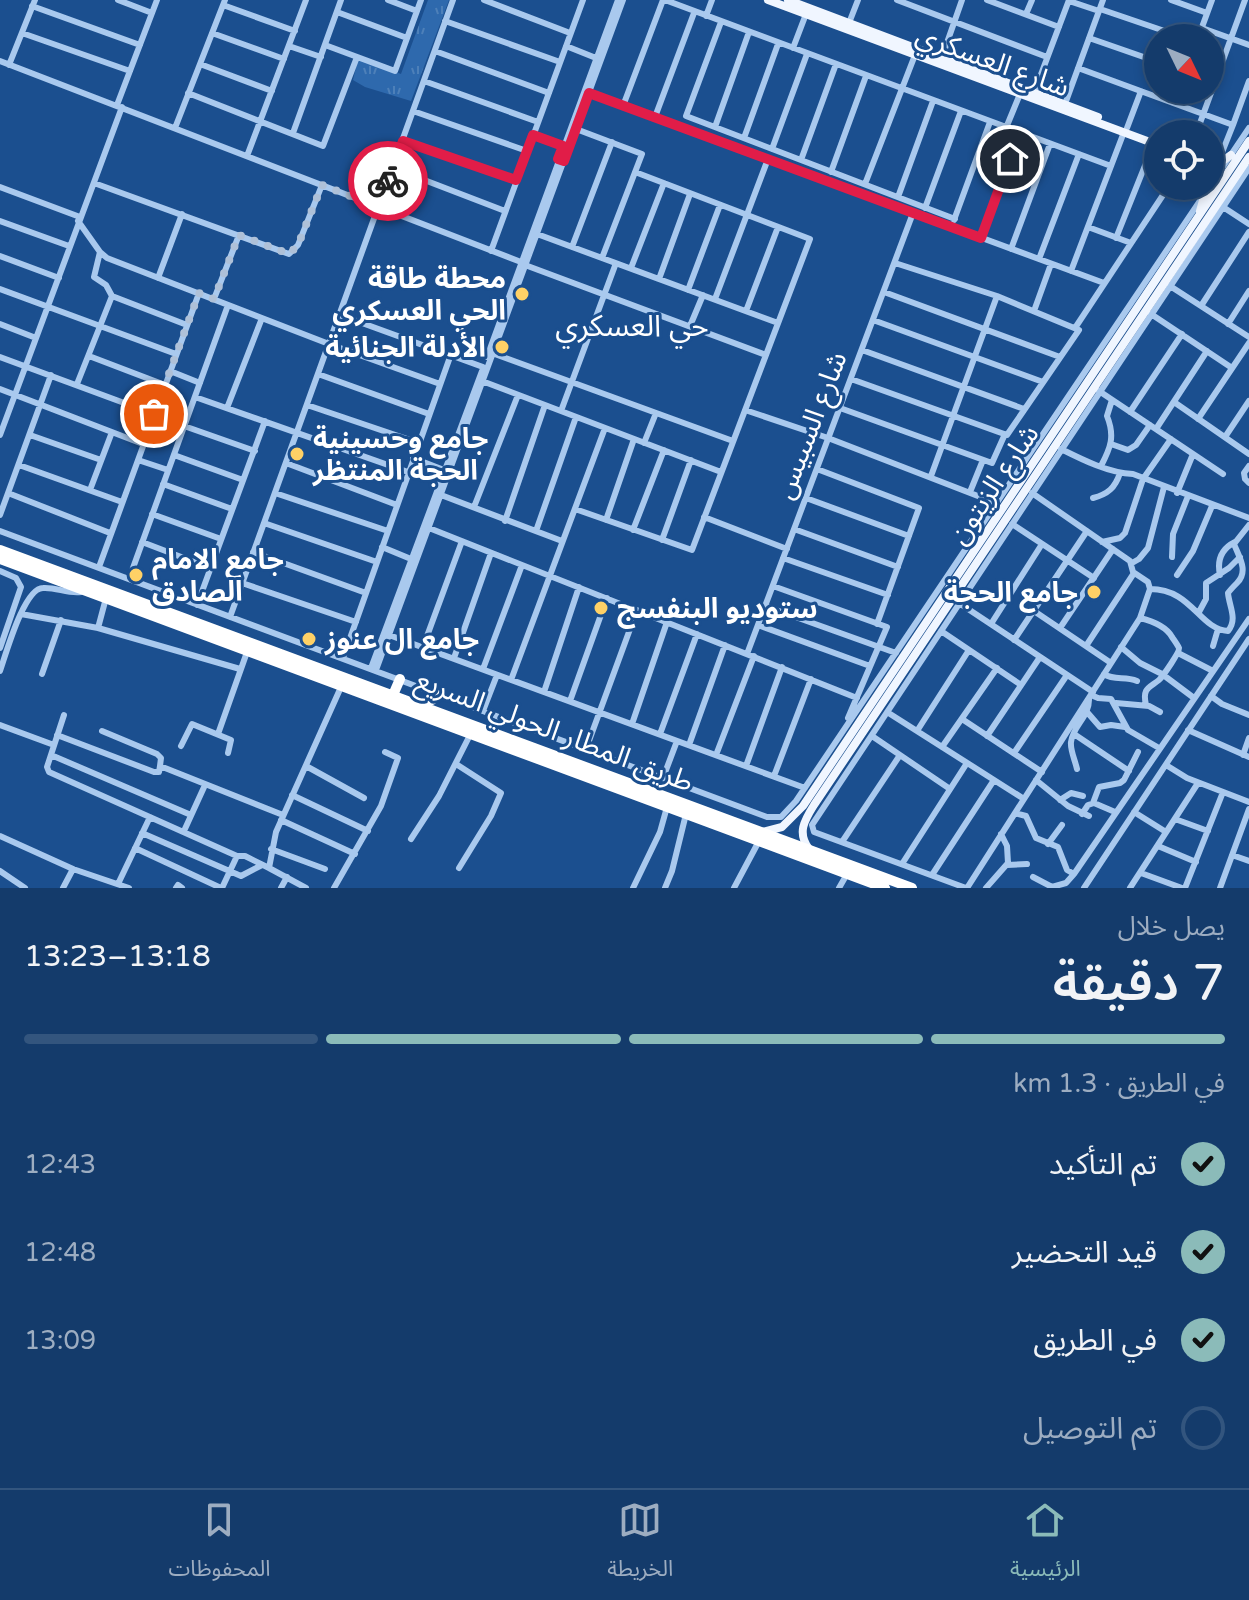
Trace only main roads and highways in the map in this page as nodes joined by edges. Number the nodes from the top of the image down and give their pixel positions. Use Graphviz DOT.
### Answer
graph roads {
  1 [pos="769,0"];
  2 [pos="788,0"];
  3 [pos="812,8"];
  4 [pos="1125,130"];
  5 [pos="1144,137"];
  6 [pos="1249,139"];
  7 [pos="1237,146"];
  8 [pos="1231,155"];
  9 [pos="1224,157"];
  10 [pos="1249,157"];
  11 [pos="1203,200"];
  12 [pos="1198,218"];
  13 [pos="1177,255"];
  14 [pos="1167,270"];
  15 [pos="992,531"];
  16 [pos="0,550"];
  17 [pos="0,559"];
  18 [pos="944,603"];
  19 [pos="255,652"];
  20 [pos="280,659"];
  21 [pos="400,679"];
  22 [pos="436,694"];
  23 [pos="393,695"];
  24 [pos="420,705"];
  25 [pos="811,794"];
  26 [pos="759,837"];
  27 [pos="810,850"];
  28 [pos="885,888"];
  29 [pos="912,888"];
  1 -- 3 [label="main road, شارع العسكري"];
  2 -- 3 [label="main road, شارع العسكري"];
  3 -- 4 [label="main road, شارع العسكري"];
  3 -- 4 [label="main road, شارع العسكري"];
  4 -- 5 [label="main road, شارع العسكري"];
  6 -- 7 [label="main road"];
  6 -- 12 [label="main road, شارع الزيتون"];
  8 -- 9 [label="main road"];
  10 -- 13 [label="main road, شارع الزيتون"];
  11 -- 12 [label="main road"];
  12 -- 13 [label="main road, شارع الزيتون"];
  13 -- 14 [label="main road, شارع الزيتون"];
  14 -- 15 [label="main road, شارع الزيتون"];
  14 -- 15 [label="main road, شارع الزيتون"];
  15 -- 18 [label="main road, شارع الزيتون"];
  16 -- 19 [label="highway, طريق المطار الحولي السريع"];
  17 -- 19 [label="highway, طريق المطار الحولي السريع"];
  18 -- 25 [label="main road, شارع الزيتون"];
  18 -- 25 [label="main road, شارع الزيتون"];
  19 -- 20 [label="highway, طريق المطار الحولي السريع"];
  20 -- 23 [label="highway, طريق المطار الحولي السريع"];
  20 -- 26 [label="highway, طريق المطار الحولي السريع"];
  21 -- 23 [label="highway"];
  22 -- 24 [label="highway"];
  23 -- 24 [label="highway, طريق المطار الحولي السريع"];
  24 -- 26 [label="highway, طريق المطار الحولي السريع"];
  25 -- 26 [label="main road, شارع الزيتون"];
  25 -- 27 [label="main road, شارع الزيتون"];
  26 -- 27 [label="highway, طريق المطار الحولي السريع"];
  26 -- 28 [label="highway, طريق المطار الحولي السريع"];
  27 -- 29 [label="highway, طريق المطار الحولي السريع"];
}
